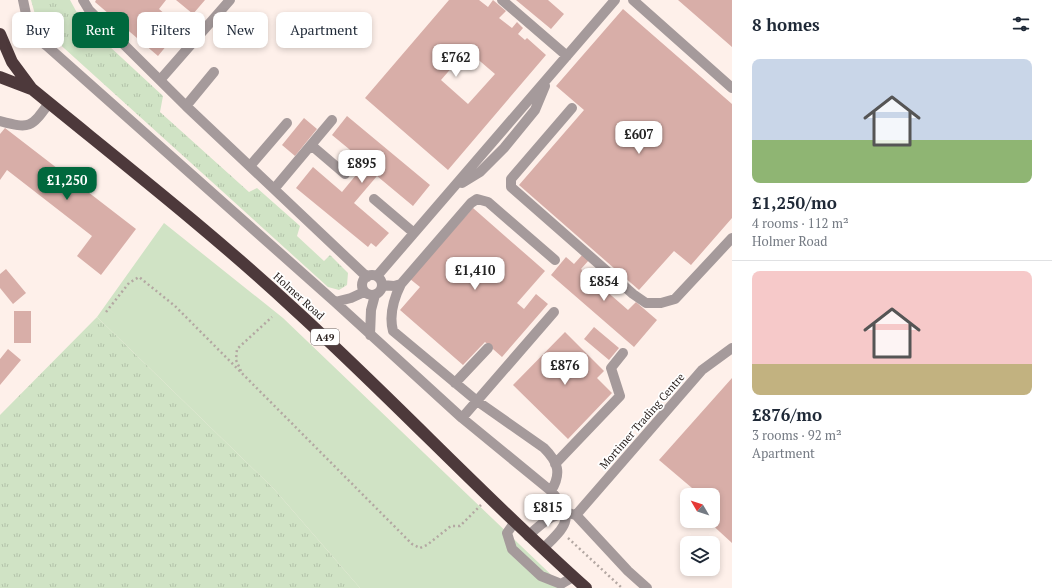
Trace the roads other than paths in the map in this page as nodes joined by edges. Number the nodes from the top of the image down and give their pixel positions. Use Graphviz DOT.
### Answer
graph roads {
  1 [pos="23,0"];
  2 [pos="83,0"];
  3 [pos="230,0"];
  4 [pos="502,0"];
  5 [pos="615,0"];
  6 [pos="633,0"];
  7 [pos="0,34"];
  8 [pos="567,56"];
  9 [pos="214,72"];
  10 [pos="0,76"];
  11 [pos="160,80"];
  12 [pos="732,88"];
  13 [pos="32,89"];
  14 [pos="49,104"];
  15 [pos="186,106"];
  16 [pos="572,108"];
  17 [pos="332,120"];
  18 [pos="0,121"];
  19 [pos="287,123"];
  20 [pos="311,145"];
  21 [pos="250,166"];
  22 [pos="344,174"];
  23 [pos="274,189"];
  24 [pos="374,199"];
  25 [pos="414,233"];
  26 [pos="732,238"];
  27 [pos="555,260"];
  28 [pos="367,277"];
  29 [pos="380,281"];
  30 [pos="401,284"];
  31 [pos="364,292"];
  32 [pos="375,295"];
  33 [pos="335,302"];
  34 [pos="554,312"];
  35 [pos="370,335"];
  36 [pos="488,348"];
  37 [pos="732,348"];
  38 [pos="623,353"];
  39 [pos="455,384"];
  40 [pos="477,401"];
  41 [pos="462,418"];
  42 [pos="556,464"];
  43 [pos="551,491"];
  44 [pos="572,515"];
  45 [pos="514,523"];
  46 [pos="528,536"];
  47 [pos="543,549"];
  48 [pos="573,577"];
  49 [pos="586,588"];
  50 [pos="647,588"];
  1 -- 33 [label="street"];
  2 -- 11 [label="street"];
  3 -- 11 [label="street"];
  4 -- 8 [label="street"];
  5 -- 8 [label="street"];
  6 -- 12 [label="street"];
  7 -- 13 [label="highway, Holmer Road / A49"];
  8 -- 25 [label="street"];
  9 -- 15 [label="street"];
  10 -- 13 [label="highway, Holmer Road / A49"];
  11 -- 15 [label="street"];
  13 -- 14 [label="highway, Holmer Road / A49"];
  14 -- 18 [label="street"];
  14 -- 45 [label="highway, Holmer Road / A49"];
  15 -- 21 [label="street"];
  16 -- 26 [label="street"];
  17 -- 20 [label="street"];
  19 -- 21 [label="street"];
  20 -- 22 [label="street"];
  20 -- 23 [label="street"];
  21 -- 23 [label="street"];
  23 -- 28 [label="street"];
  24 -- 25 [label="street"];
  25 -- 29 [label="street"];
  27 -- 30 [label="street"];
  28 -- 29 [label="street"];
  28 -- 31 [label="street"];
  29 -- 30 [label="street"];
  29 -- 32 [label="street"];
  30 -- 39 [label="street"];
  31 -- 32 [label="street"];
  31 -- 33 [label="street"];
  32 -- 35 [label="street"];
  33 -- 35 [label="street"];
  34 -- 40 [label="street"];
  35 -- 41 [label="street"];
  36 -- 39 [label="street"];
  37 -- 44 [label="street, Mortimer Trading Centre"];
  38 -- 42 [label="street"];
  39 -- 40 [label="street"];
  40 -- 41 [label="street"];
  40 -- 42 [label="street"];
  41 -- 43 [label="street"];
  42 -- 43 [label="street"];
  43 -- 44 [label="street"];
  44 -- 46 [label="street"];
  44 -- 47 [label="street"];
  44 -- 50 [label="street"];
  45 -- 46 [label="highway, Holmer Road / A49"];
  45 -- 48 [label="street"];
  46 -- 47 [label="highway, Holmer Road / A49"];
  47 -- 48 [label="highway, Holmer Road / A49"];
  48 -- 49 [label="highway, Holmer Road / A49"];
}
